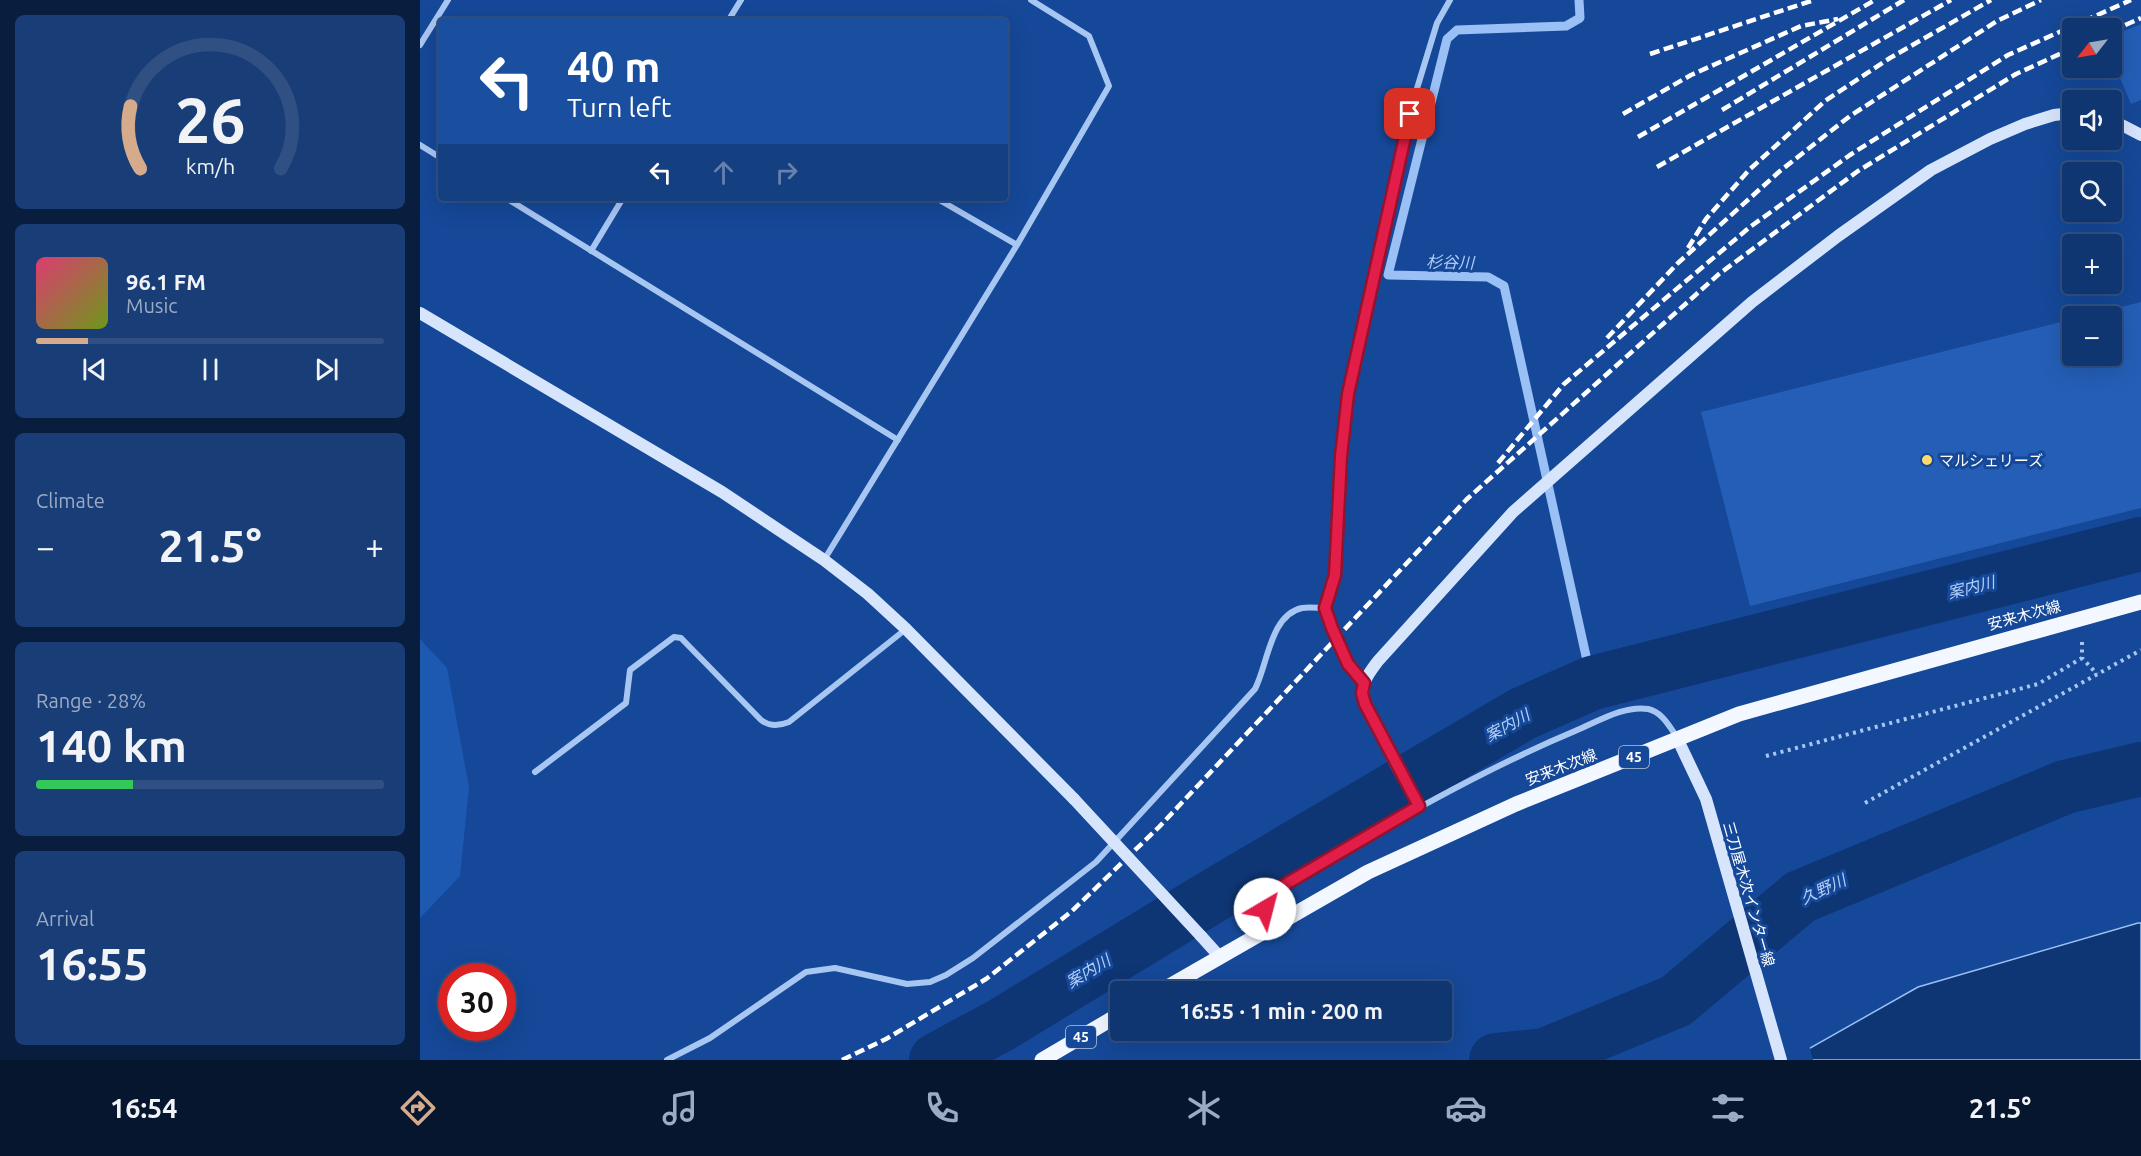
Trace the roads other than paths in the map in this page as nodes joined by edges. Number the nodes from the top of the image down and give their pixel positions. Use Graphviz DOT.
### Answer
graph roads {
  1 [pos="448,0"];
  2 [pos="741,0"];
  3 [pos="1031,0"];
  4 [pos="1450,0"];
  5 [pos="730,18"];
  6 [pos="420,45"];
  7 [pos="2062,114"];
  8 [pos="2122,125"];
  9 [pos="2141,135"];
  10 [pos="420,145"];
  11 [pos="438,156"];
  12 [pos="511,201"];
  13 [pos="620,201"];
  14 [pos="941,201"];
  15 [pos="1017,245"];
  16 [pos="591,250"];
  17 [pos="420,313"];
  18 [pos="897,440"];
  19 [pos="824,560"];
  20 [pos="2141,602"];
  21 [pos="1325,608"];
  22 [pos="906,629"];
  23 [pos="1364,683"];
  24 [pos="1678,740"];
  25 [pos="534,772"];
  26 [pos="1419,806"];
  27 [pos="1274,925"];
  28 [pos="1219,956"];
  29 [pos="1177,981"];
  30 [pos="1110,1020"];
  31 [pos="667,1060"];
  32 [pos="1042,1060"];
  33 [pos="1781,1060"];
  1 -- 6 [label="street"];
  2 -- 5 [label="street"];
  3 -- 15 [label="street"];
  4 -- 21 [label="street"];
  7 -- 23 [label="street"];
  8 -- 9 [label="street"];
  10 -- 11 [label="street"];
  12 -- 16 [label="street"];
  13 -- 16 [label="street"];
  14 -- 15 [label="street"];
  15 -- 18 [label="street"];
  16 -- 18 [label="street"];
  17 -- 19 [label="street"];
  18 -- 19 [label="street"];
  19 -- 22 [label="street"];
  20 -- 24 [label="main road, 安来木次線 / 45"];
  21 -- 23 [label="street"];
  21 -- 31 [label="street"];
  22 -- 25 [label="street"];
  22 -- 28 [label="street, bridge"];
  23 -- 26 [label="street"];
  24 -- 26 [label="street"];
  24 -- 27 [label="main road, 安来木次線 / 45"];
  24 -- 33 [label="street, 三刀屋木次インター線"];
  26 -- 27 [label="street"];
  27 -- 28 [label="main road, 安来木次線 / 45"];
  28 -- 29 [label="main road, 安来木次線 / 45"];
  30 -- 32 [label="main road, 45"];
}
